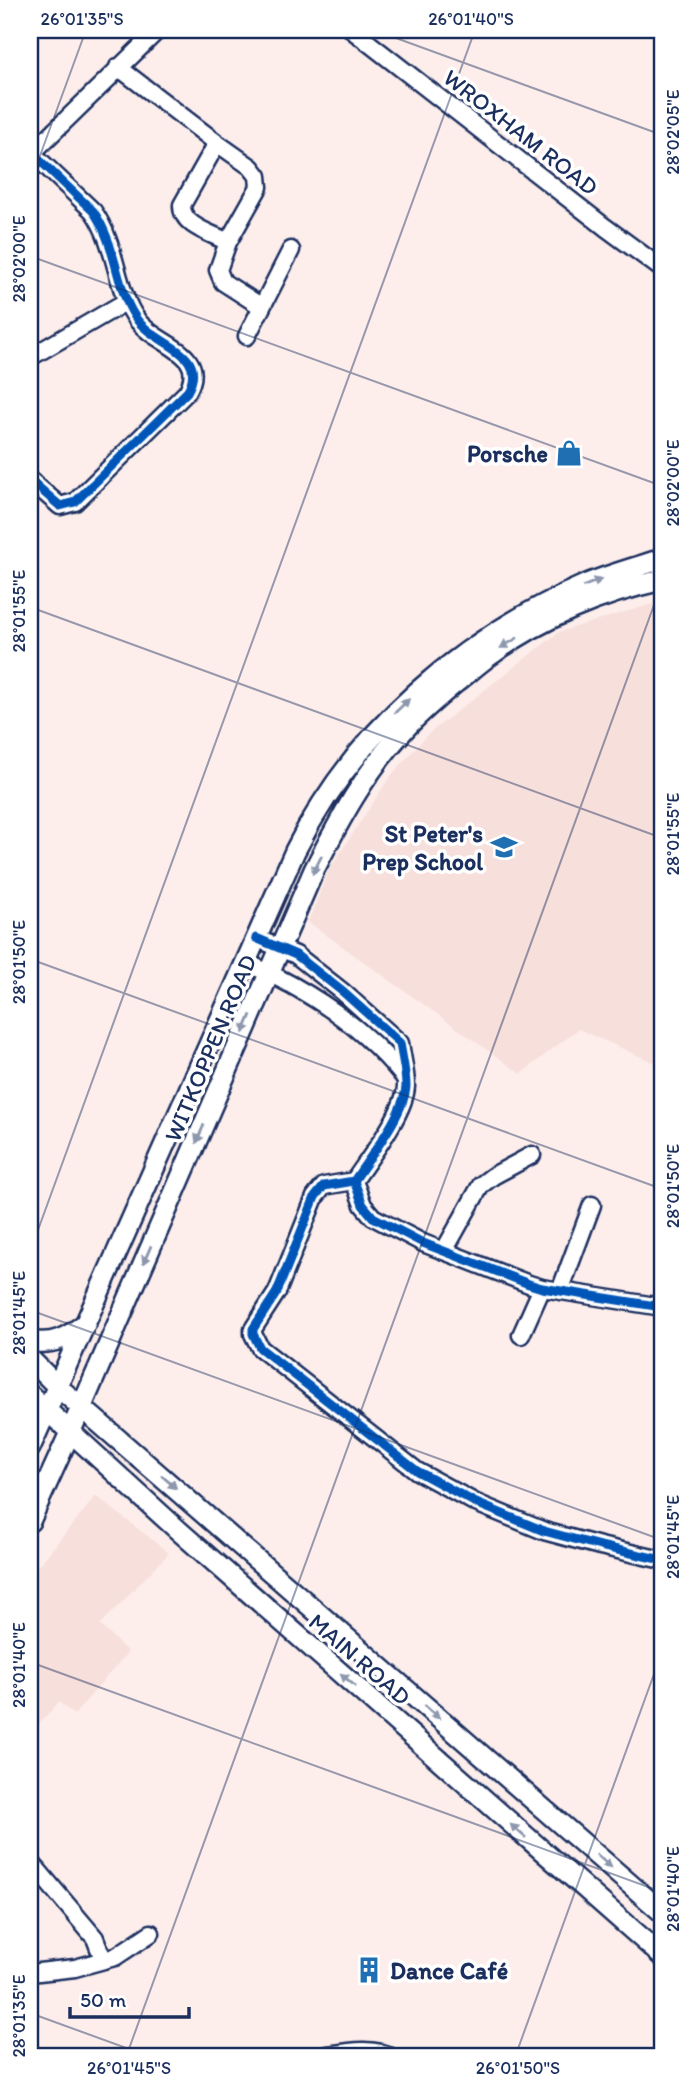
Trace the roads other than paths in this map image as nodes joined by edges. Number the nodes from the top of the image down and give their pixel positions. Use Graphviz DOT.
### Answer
graph roads {
  1 [pos="158,30"];
  2 [pos="352,30"];
  3 [pos="118,67"];
  4 [pos="217,143"];
  5 [pos="31,154"];
  6 [pos="228,242"];
  7 [pos="291,250"];
  8 [pos="662,269"];
  9 [pos="127,301"];
  10 [pos="262,307"];
  11 [pos="247,336"];
  12 [pos="34,355"];
  13 [pos="30,480"];
  14 [pos="662,559"];
  15 [pos="662,580"];
  16 [pos="256,938"];
  17 [pos="279,948"];
  18 [pos="245,962"];
  19 [pos="269,972"];
  20 [pos="371,1016"];
  21 [pos="356,1030"];
  22 [pos="405,1079"];
  23 [pos="532,1155"];
  24 [pos="354,1181"];
  25 [pos="592,1205"];
  26 [pos="444,1251"];
  27 [pos="542,1288"];
  28 [pos="560,1291"];
  29 [pos="662,1307"];
  30 [pos="87,1322"];
  31 [pos="521,1335"];
  32 [pos="30,1341"];
  33 [pos="30,1359"];
  34 [pos="58,1387"];
  35 [pos="30,1395"];
  36 [pos="82,1406"];
  37 [pos="47,1411"];
  38 [pos="70,1431"];
  39 [pos="30,1448"];
  40 [pos="30,1521"];
  41 [pos="662,1560"];
  42 [pos="30,1861"];
  43 [pos="662,1912"];
  44 [pos="151,1933"];
  45 [pos="662,1956"];
  46 [pos="103,1959"];
  47 [pos="30,1973"];
  48 [pos="315,2057"];
  49 [pos="391,2057"];
  1 -- 3 [label="street"];
  2 -- 8 [label="street, WROXHAM ROAD"];
  3 -- 4 [label="street"];
  3 -- 5 [label="street"];
  4 -- 6 [label="street"];
  4 -- 6 [label="street"];
  5 -- 9 [label="street"];
  6 -- 10 [label="street"];
  7 -- 10 [label="street"];
  9 -- 12 [label="street"];
  9 -- 13 [label="street"];
  10 -- 11 [label="street"];
  16 -- 14 [label="main road, WITKOPPEN ROAD, one-way"];
  15 -- 17 [label="main road, WITKOPPEN ROAD, one-way"];
  16 -- 17 [label="street"];
  16 -- 18 [label="main road, WITKOPPEN ROAD"];
  17 -- 19 [label="main road, WITKOPPEN ROAD"];
  17 -- 20 [label="street"];
  18 -- 19 [label="street"];
  18 -- 30 [label="main road, WITKOPPEN ROAD"];
  19 -- 21 [label="street"];
  19 -- 36 [label="main road, WITKOPPEN ROAD, one-way"];
  20 -- 21 [label="street"];
  20 -- 22 [label="street"];
  21 -- 22 [label="street"];
  22 -- 24 [label="street"];
  23 -- 26 [label="street"];
  24 -- 26 [label="street"];
  24 -- 41 [label="street"];
  25 -- 28 [label="street"];
  26 -- 27 [label="street"];
  27 -- 28 [label="street"];
  27 -- 31 [label="street"];
  28 -- 29 [label="street"];
  30 -- 32 [label="main road"];
  30 -- 34 [label="main road, WITKOPPEN ROAD"];
  33 -- 34 [label="main road, MAIN ROAD"];
  34 -- 36 [label="main road, MAIN ROAD"];
  34 -- 37 [label="main road, WITKOPPEN ROAD"];
  35 -- 37 [label="main road, MAIN ROAD"];
  36 -- 38 [label="main road, WITKOPPEN ROAD"];
  36 -- 43 [label="main road, MAIN ROAD, one-way"];
  37 -- 38 [label="main road, MAIN ROAD"];
  37 -- 39 [label="main road, WITKOPPEN ROAD"];
  38 -- 40 [label="main road, WITKOPPEN ROAD"];
  45 -- 38 [label="main road, MAIN ROAD, one-way"];
  42 -- 46 [label="street"];
  44 -- 46 [label="street"];
  46 -- 47 [label="street"];
  48 -- 49 [label="street"];
}
